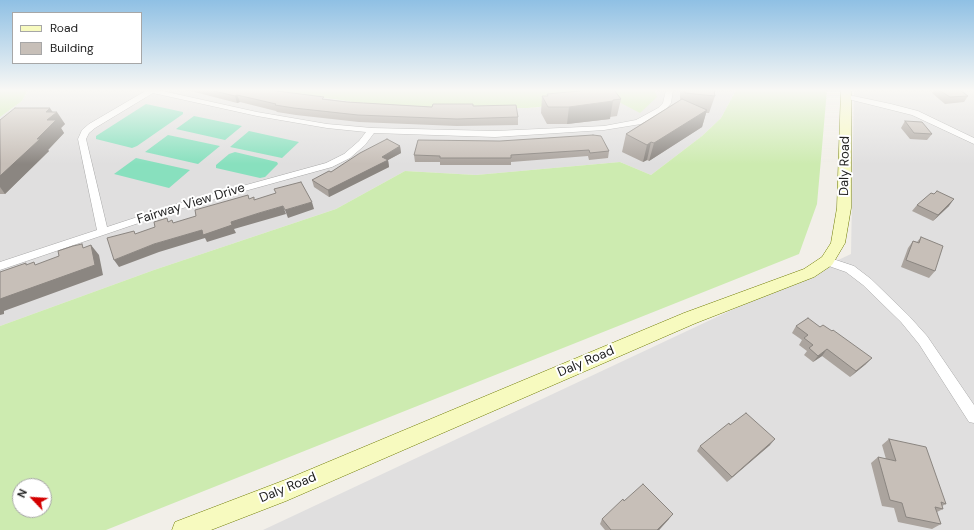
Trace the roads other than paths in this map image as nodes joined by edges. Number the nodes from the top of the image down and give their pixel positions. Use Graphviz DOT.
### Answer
graph roads {
  1 [pos="110,115"];
  2 [pos="265,115"];
  3 [pos="652,115"];
  4 [pos="846,115"];
  5 [pos="919,115"];
  6 [pos="372,130"];
  7 [pos="974,141"];
  8 [pos="103,232"];
  9 [pos="827,261"];
  10 [pos="0,266"];
  11 [pos="974,417"];
  12 [pos="183,530"];
  1 -- 8 [label="street"];
  2 -- 6 [label="street"];
  3 -- 6 [label="street"];
  4 -- 9 [label="main road, Daly Road"];
  5 -- 7 [label="street"];
  6 -- 8 [label="street, Fairway View Drive"];
  8 -- 10 [label="street, Fairway View Drive"];
  9 -- 11 [label="street"];
  9 -- 12 [label="main road, Daly Road"];
}
